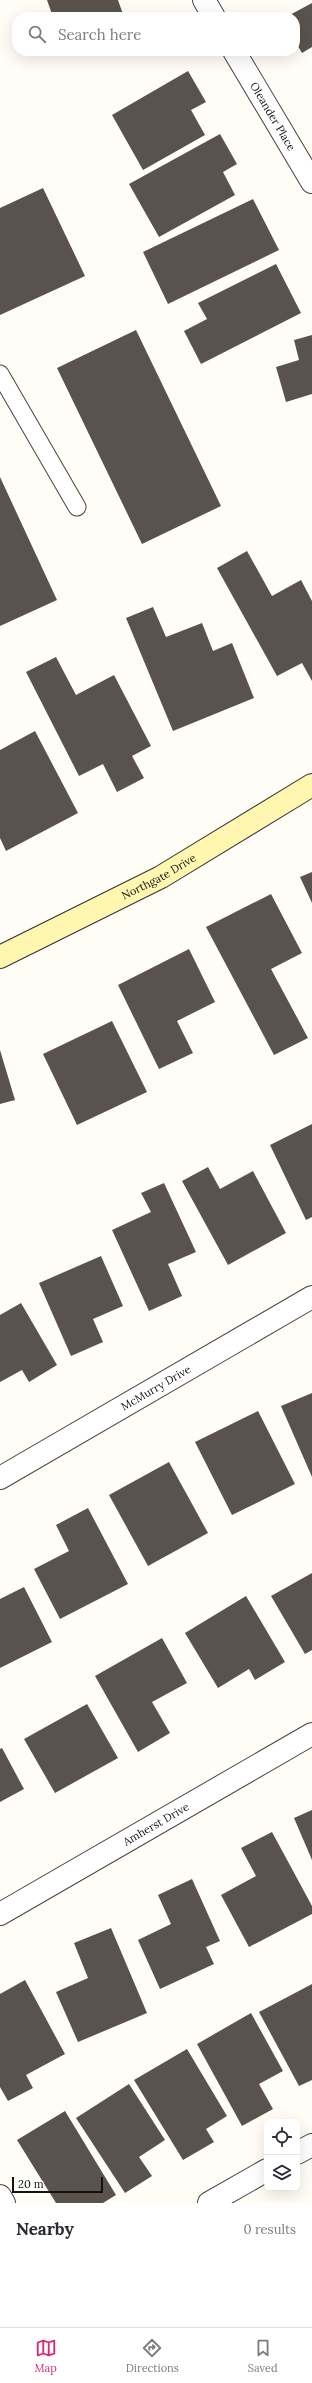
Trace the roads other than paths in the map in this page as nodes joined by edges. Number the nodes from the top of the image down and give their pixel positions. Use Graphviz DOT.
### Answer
graph roads {
  1 [pos="204,0"];
  2 [pos="211,12"];
  3 [pos="237,56"];
  4 [pos="312,182"];
  5 [pos="0,374"];
  6 [pos="77,507"];
  7 [pos="312,785"];
  8 [pos="0,956"];
  9 [pos="312,1297"];
  10 [pos="0,1478"];
  11 [pos="312,1734"];
  12 [pos="0,1914"];
  13 [pos="312,2145"];
  14 [pos="300,2151"];
  15 [pos="264,2172"];
  16 [pos="0,2196"];
  17 [pos="4,2203"];
  18 [pos="209,2203"];
  1 -- 2 [label="street"];
  3 -- 4 [label="street, Oleander Place"];
  5 -- 6 [label="lane"];
  7 -- 8 [label="street, Northgate Drive"];
  9 -- 10 [label="street, McMurry Drive"];
  11 -- 12 [label="street, Amherst Drive"];
  13 -- 14 [label="street"];
  15 -- 18 [label="street"];
  16 -- 17 [label="street"];
}
